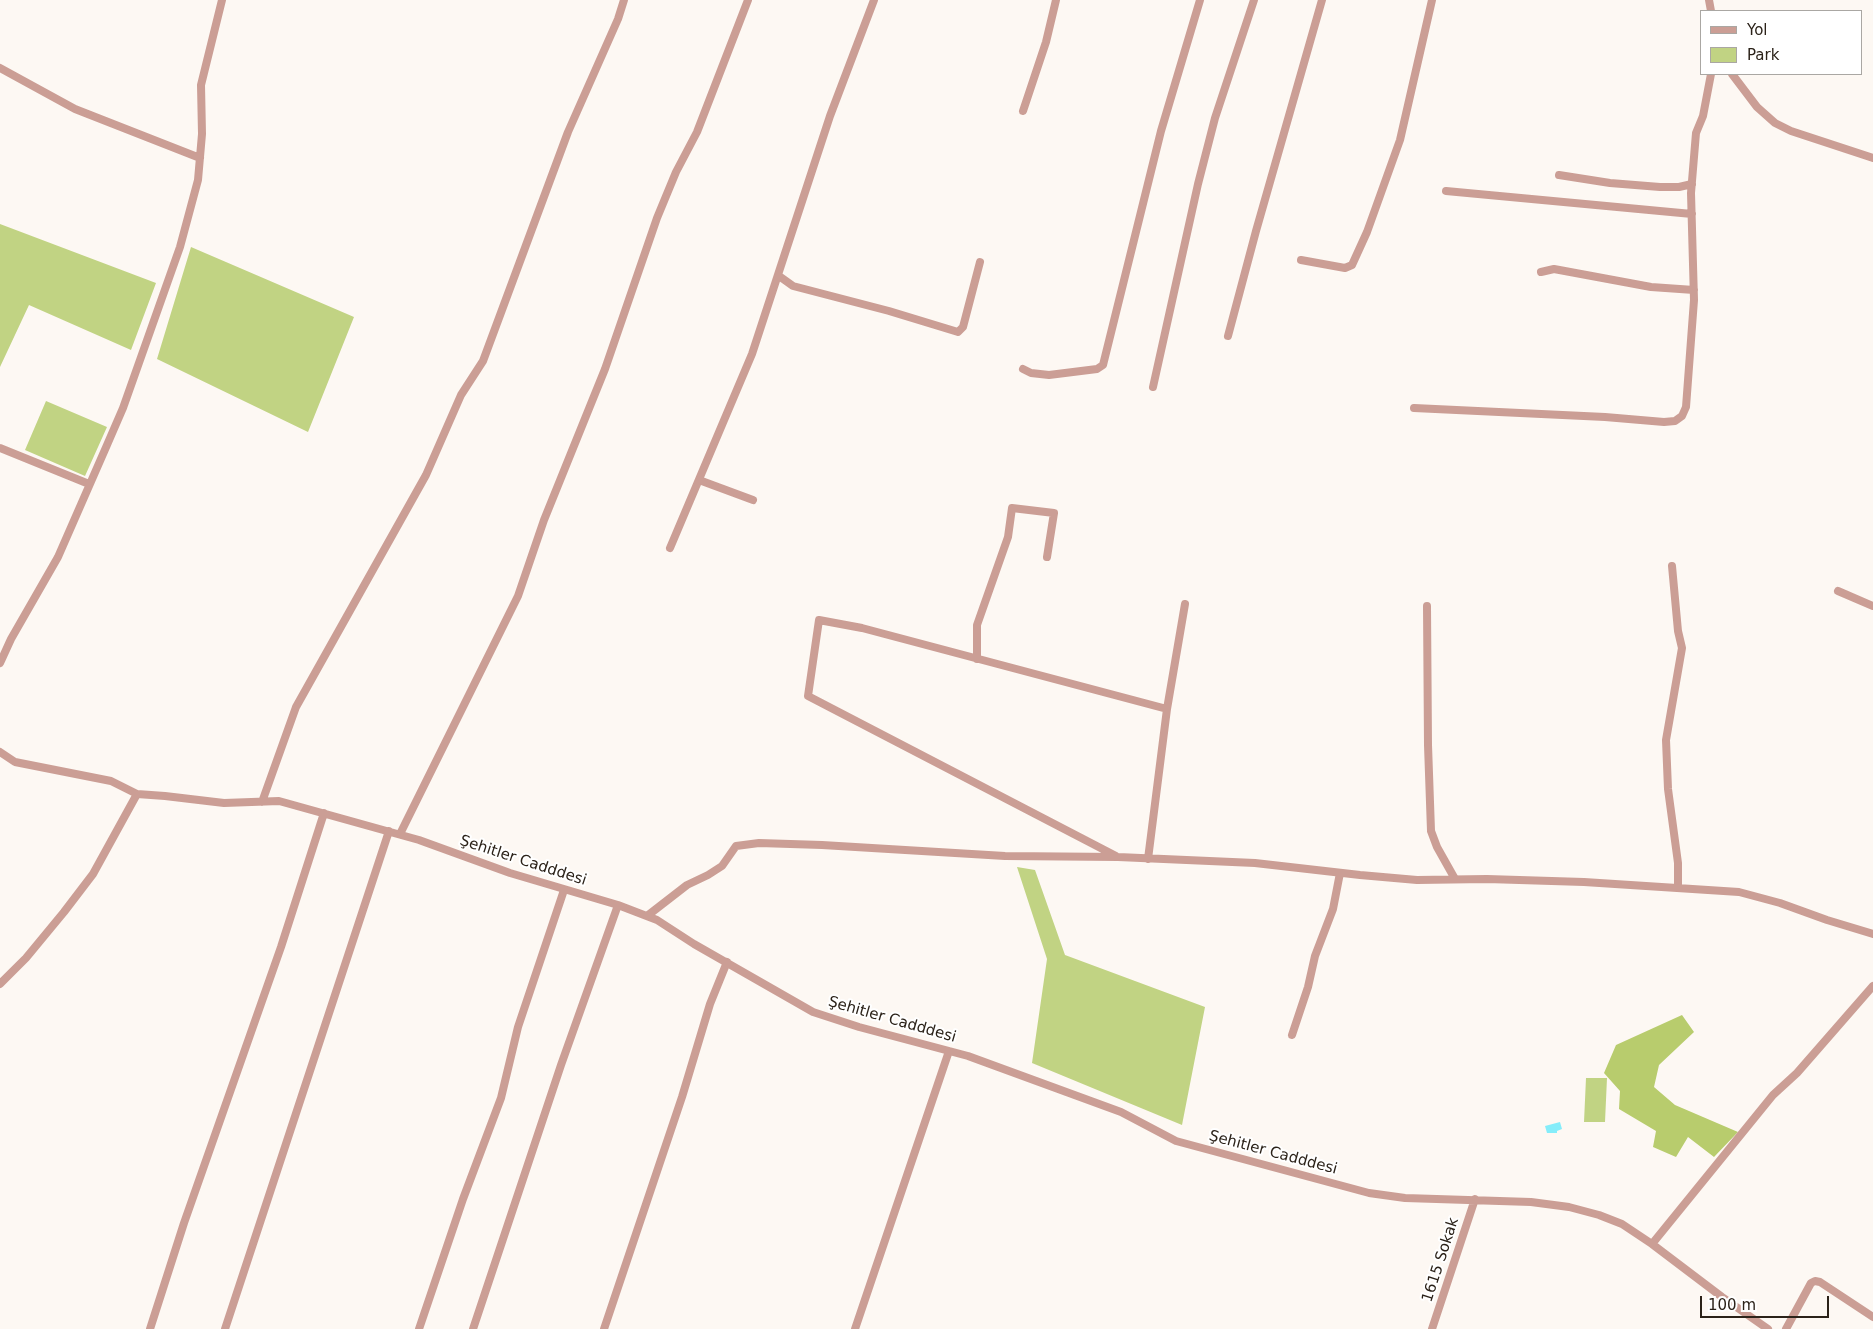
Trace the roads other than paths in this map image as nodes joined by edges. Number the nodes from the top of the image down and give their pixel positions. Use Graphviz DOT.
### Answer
graph roads {
  1 [pos="222,0"];
  2 [pos="624,0"];
  3 [pos="748,0"];
  4 [pos="874,0"];
  5 [pos="1056,0"];
  6 [pos="1200,0"];
  7 [pos="1254,0"];
  8 [pos="1322,0"];
  9 [pos="1432,0"];
  10 [pos="0,68"];
  11 [pos="1711,75"];
  12 [pos="1733,75"];
  13 [pos="1023,111"];
  14 [pos="200,158"];
  15 [pos="1873,158"];
  16 [pos="1559,176"];
  17 [pos="1692,184"];
  18 [pos="1446,191"];
  19 [pos="1692,214"];
  20 [pos="1301,260"];
  21 [pos="980,262"];
  22 [pos="1541,272"];
  23 [pos="779,276"];
  24 [pos="1694,290"];
  25 [pos="1228,336"];
  26 [pos="1023,369"];
  27 [pos="1153,387"];
  28 [pos="1414,408"];
  29 [pos="0,448"];
  30 [pos="699,480"];
  31 [pos="90,484"];
  32 [pos="754,500"];
  33 [pos="670,548"];
  34 [pos="1047,558"];
  35 [pos="1672,566"];
  36 [pos="1838,591"];
  37 [pos="1185,604"];
  38 [pos="1427,606"];
  39 [pos="1873,606"];
  40 [pos="977,659"];
  41 [pos="0,663"];
  42 [pos="1167,709"];
  43 [pos="0,752"];
  44 [pos="137,794"];
  45 [pos="262,802"];
  46 [pos="324,812"];
  47 [pos="389,831"];
  48 [pos="400,834"];
  49 [pos="1118,857"];
  50 [pos="1148,859"];
  51 [pos="1340,873"];
  52 [pos="1455,879"];
  53 [pos="1678,888"];
  54 [pos="564,890"];
  55 [pos="618,905"];
  56 [pos="647,916"];
  57 [pos="1873,934"];
  58 [pos="726,962"];
  59 [pos="0,984"];
  60 [pos="1873,986"];
  61 [pos="1292,1034"];
  62 [pos="949,1051"];
  63 [pos="1475,1199"];
  64 [pos="1652,1244"];
  65 [pos="1873,1317"];
  66 [pos="150,1329"];
  67 [pos="225,1329"];
  68 [pos="419,1329"];
  69 [pos="473,1329"];
  70 [pos="604,1329"];
  71 [pos="855,1329"];
  72 [pos="1432,1329"];
  73 [pos="1768,1329"];
  74 [pos="1786,1329"];
  1 -- 14 [label="street"];
  2 -- 45 [label="street"];
  3 -- 48 [label="street"];
  4 -- 23 [label="street"];
  5 -- 13 [label="street"];
  6 -- 26 [label="street"];
  7 -- 27 [label="street"];
  8 -- 25 [label="street"];
  9 -- 20 [label="street"];
  10 -- 14 [label="street"];
  11 -- 17 [label="street"];
  12 -- 15 [label="street"];
  14 -- 31 [label="street"];
  16 -- 17 [label="street"];
  17 -- 19 [label="street"];
  18 -- 19 [label="street"];
  19 -- 24 [label="street"];
  21 -- 23 [label="street"];
  22 -- 24 [label="street"];
  23 -- 30 [label="street"];
  24 -- 28 [label="street"];
  29 -- 31 [label="street"];
  30 -- 32 [label="street"];
  30 -- 33 [label="street"];
  31 -- 41 [label="street"];
  34 -- 40 [label="street"];
  35 -- 53 [label="street"];
  36 -- 39 [label="street"];
  37 -- 42 [label="street"];
  38 -- 52 [label="street"];
  40 -- 42 [label="street"];
  40 -- 49 [label="street"];
  42 -- 50 [label="street"];
  43 -- 44 [label="street, Şehitler Cadddesi"];
  44 -- 45 [label="street, Şehitler Cadddesi"];
  44 -- 59 [label="street"];
  45 -- 46 [label="street, Şehitler Cadddesi"];
  46 -- 47 [label="street, Şehitler Cadddesi"];
  46 -- 66 [label="street"];
  47 -- 48 [label="street, Şehitler Cadddesi"];
  47 -- 67 [label="street"];
  48 -- 54 [label="street, Şehitler Cadddesi"];
  49 -- 50 [label="street"];
  49 -- 56 [label="street"];
  50 -- 51 [label="street"];
  51 -- 52 [label="street"];
  51 -- 61 [label="street"];
  52 -- 53 [label="street"];
  53 -- 57 [label="street"];
  54 -- 55 [label="street, Şehitler Cadddesi"];
  54 -- 68 [label="street"];
  55 -- 56 [label="street, Şehitler Cadddesi"];
  55 -- 69 [label="street"];
  56 -- 58 [label="street, Şehitler Cadddesi"];
  58 -- 62 [label="street, Şehitler Cadddesi"];
  58 -- 70 [label="street"];
  60 -- 64 [label="street"];
  62 -- 63 [label="street, Şehitler Cadddesi"];
  62 -- 71 [label="street"];
  63 -- 64 [label="street, Şehitler Cadddesi"];
  63 -- 72 [label="street, 1615 Sokak"];
  64 -- 73 [label="street, Şehitler Cadddesi"];
  65 -- 74 [label="street"];
}
